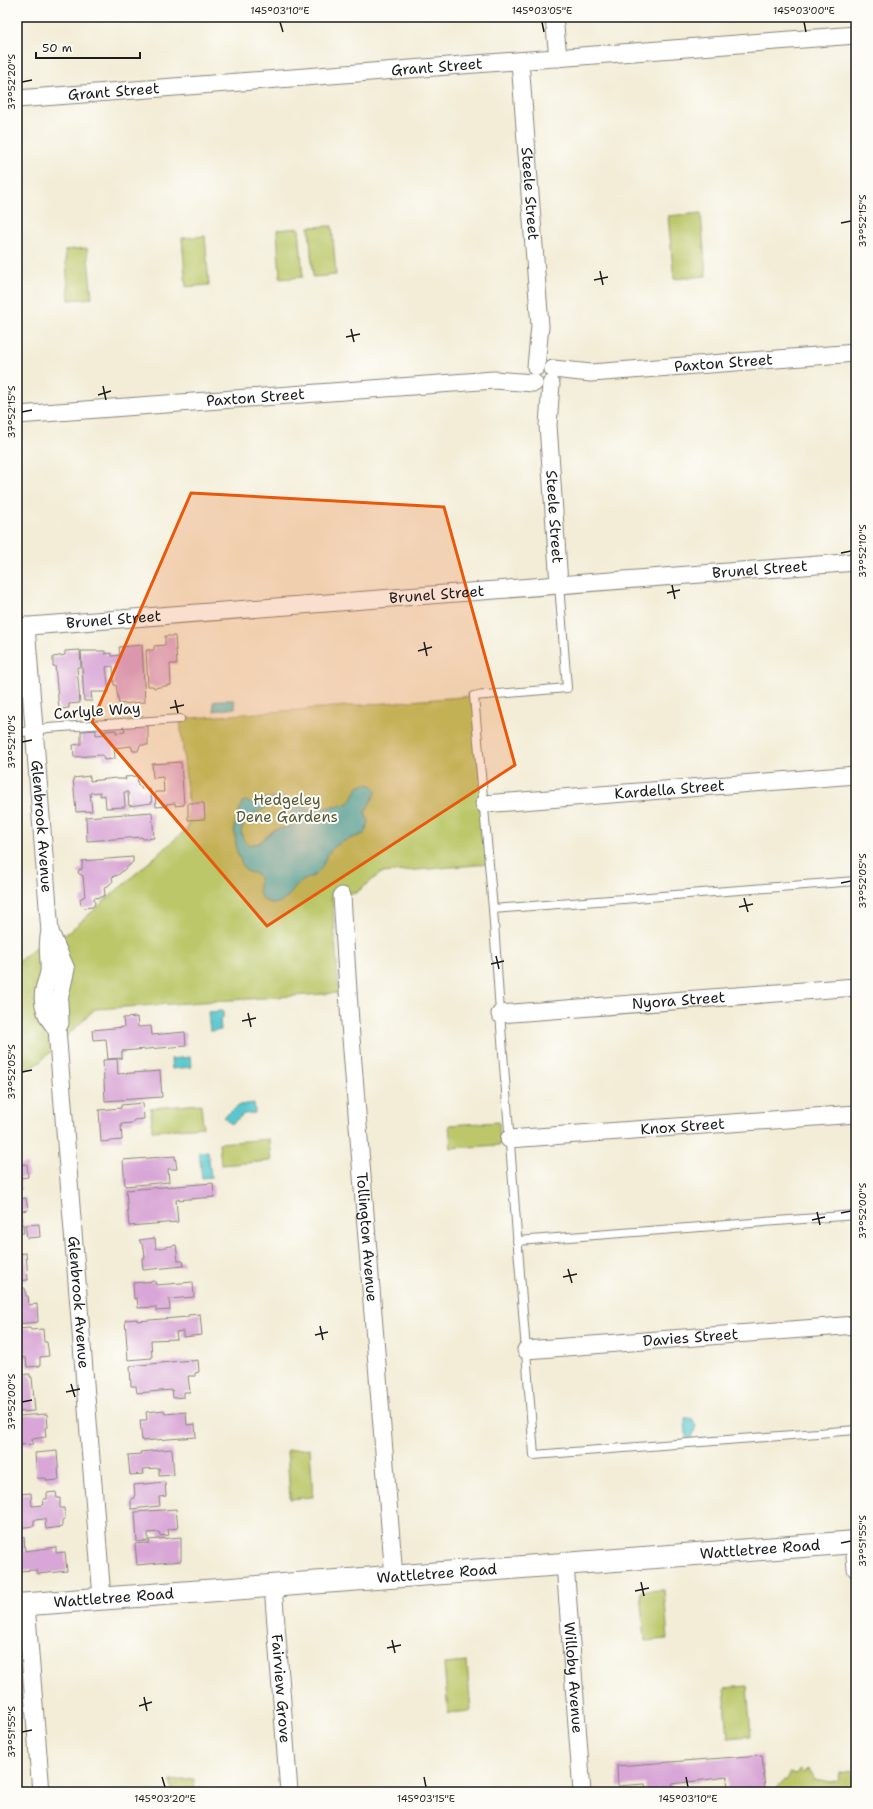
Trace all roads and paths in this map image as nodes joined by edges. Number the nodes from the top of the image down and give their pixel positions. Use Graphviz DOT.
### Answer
graph roads {
  1 [pos="554,17"];
  2 [pos="856,35"];
  3 [pos="558,58"];
  4 [pos="520,61"];
  5 [pos="17,99"];
  6 [pos="856,353"];
  7 [pos="544,376"];
  8 [pos="17,415"];
  9 [pos="856,562"];
  10 [pos="560,584"];
  11 [pos="21,626"];
  12 [pos="180,719"];
  13 [pos="34,730"];
  14 [pos="17,732"];
  15 [pos="856,775"];
  16 [pos="484,804"];
  17 [pos="856,881"];
  18 [pos="342,896"];
  19 [pos="493,909"];
  20 [pos="856,987"];
  21 [pos="500,1014"];
  22 [pos="856,1114"];
  23 [pos="509,1139"];
  24 [pos="856,1215"];
  25 [pos="517,1241"];
  26 [pos="856,1325"];
  27 [pos="526,1350"];
  28 [pos="856,1430"];
  29 [pos="855,1542"];
  30 [pos="565,1564"];
  31 [pos="856,1569"];
  32 [pos="394,1577"];
  33 [pos="273,1586"];
  34 [pos="102,1598"];
  35 [pos="22,1604"];
  36 [pos="41,1792"];
  37 [pos="289,1792"];
  38 [pos="582,1792"];
  1 -- 3 [label="street"];
  2 -- 3 [label="street, Grant Street"];
  3 -- 4 [label="street, Grant Street"];
  4 -- 5 [label="street, Grant Street"];
  4 -- 7 [label="street, Steele Street"];
  6 -- 7 [label="street, Paxton Street"];
  7 -- 8 [label="street, Paxton Street"];
  7 -- 10 [label="street, Steele Street"];
  9 -- 10 [label="street, Brunel Street"];
  10 -- 11 [label="street, Brunel Street"];
  10 -- 16 [label="lane"];
  11 -- 13 [label="street, Glenbrook Avenue"];
  12 -- 13 [label="lane, Carlyle Way"];
  13 -- 14 [label="lane, Carlyle Way"];
  13 -- 34 [label="street, Glenbrook Avenue"];
  15 -- 16 [label="street, Kardella Street"];
  16 -- 19 [label="lane"];
  17 -- 19 [label="lane"];
  18 -- 32 [label="street, Tollington Avenue"];
  19 -- 21 [label="lane"];
  20 -- 21 [label="street, Nyora Street"];
  21 -- 23 [label="lane"];
  22 -- 23 [label="street, Knox Street"];
  23 -- 25 [label="lane"];
  24 -- 25 [label="lane"];
  25 -- 27 [label="lane"];
  26 -- 27 [label="street, Davies Street"];
  27 -- 28 [label="lane"];
  29 -- 30 [label="main road, Wattletree Road"];
  29 -- 31 [label="street"];
  30 -- 32 [label="main road, Wattletree Road"];
  30 -- 38 [label="street, Willoby Avenue"];
  32 -- 33 [label="main road, Wattletree Road"];
  33 -- 34 [label="main road, Wattletree Road"];
  33 -- 37 [label="street, Fairview Grove"];
  34 -- 35 [label="main road, Wattletree Road"];
  35 -- 36 [label="street"];
}
